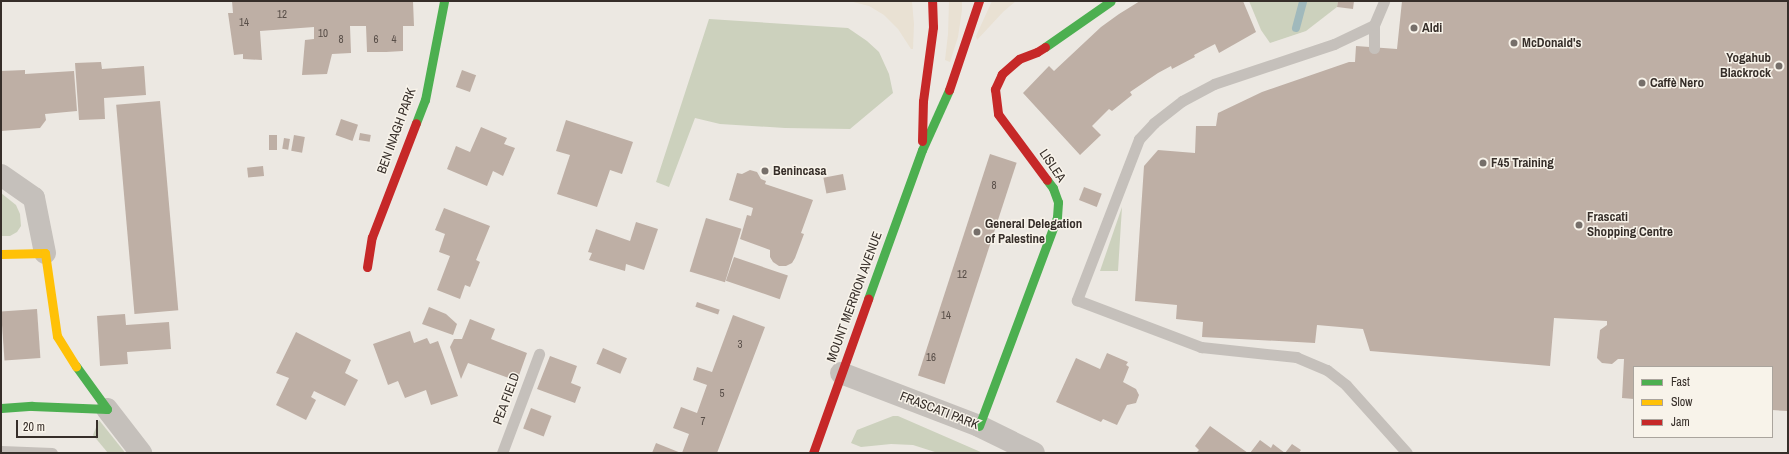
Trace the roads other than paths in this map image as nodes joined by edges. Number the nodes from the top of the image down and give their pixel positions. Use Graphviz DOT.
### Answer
graph roads {
  1 [pos="444,1"];
  2 [pos="932,1"];
  3 [pos="979,1"];
  4 [pos="1111,1"];
  5 [pos="1384,1"];
  6 [pos="1374,25"];
  7 [pos="1374,48"];
  8 [pos="922,150"];
  9 [pos="1,175"];
  10 [pos="46,253"];
  11 [pos="1,254"];
  12 [pos="367,267"];
  13 [pos="539,354"];
  14 [pos="841,373"];
  15 [pos="1,408"];
  16 [pos="107,409"];
  17 [pos="979,426"];
  18 [pos="1,451"];
  19 [pos="52,453"];
  20 [pos="141,453"];
  21 [pos="502,453"];
  22 [pos="813,453"];
  23 [pos="1034,453"];
  24 [pos="1407,453"];
  1 -- 12 [label="main road, BEN INAGH PARK"];
  2 -- 8 [label="main road, MOUNT MERRION AVENUE"];
  3 -- 8 [label="main road, MOUNT MERRION AVENUE"];
  4 -- 17 [label="main road, LISLEA"];
  5 -- 6 [label="lane"];
  6 -- 7 [label="lane"];
  6 -- 24 [label="lane"];
  8 -- 14 [label="main road, MOUNT MERRION AVENUE"];
  9 -- 10 [label="street"];
  10 -- 11 [label="main road"];
  10 -- 16 [label="main road"];
  13 -- 21 [label="lane, PEA FIELD"];
  14 -- 17 [label="street, FRASCATI PARK"];
  14 -- 22 [label="main road, MOUNT MERRION AVENUE"];
  15 -- 16 [label="main road"];
  16 -- 20 [label="street"];
  17 -- 23 [label="street, FRASCATI PARK"];
  18 -- 19 [label="lane"];
}
